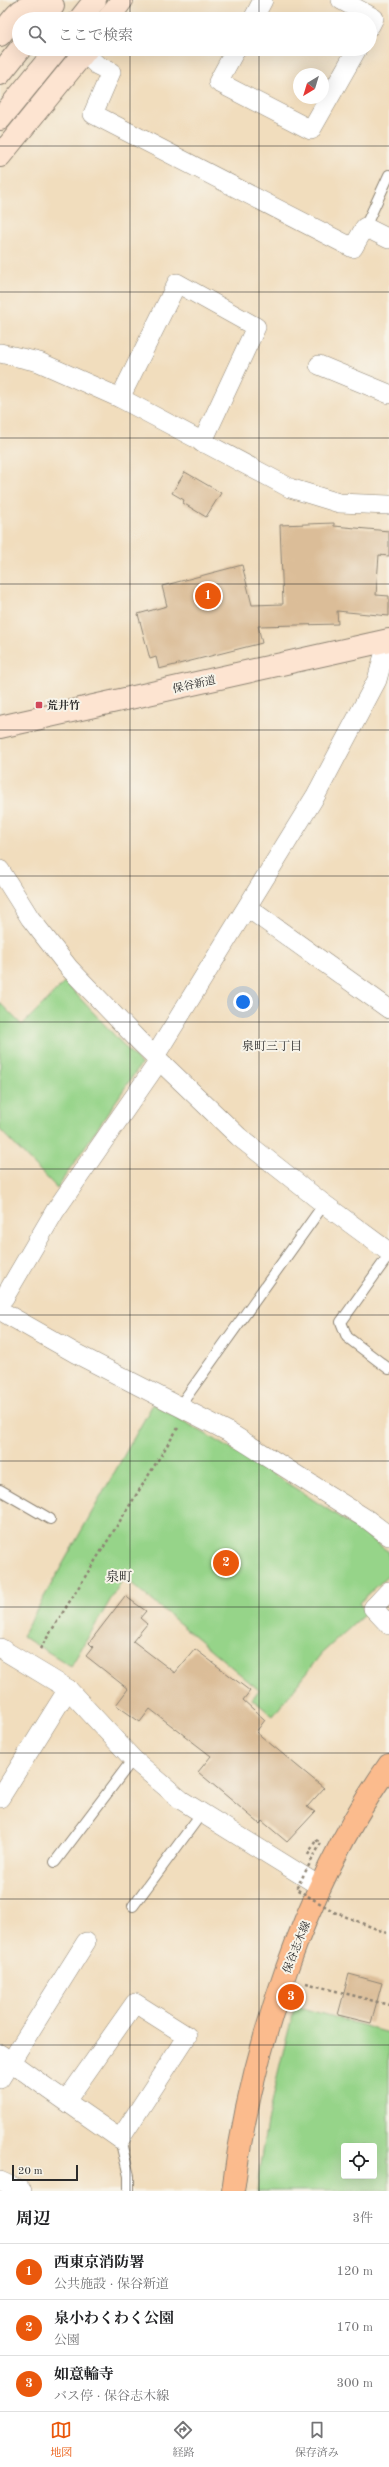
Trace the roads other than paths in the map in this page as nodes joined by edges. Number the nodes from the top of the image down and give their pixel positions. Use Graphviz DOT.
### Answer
graph roads {
  1 [pos="95,0"];
  2 [pos="122,0"];
  3 [pos="263,0"];
  4 [pos="342,0"];
  5 [pos="52,8"];
  6 [pos="20,12"];
  7 [pos="86,12"];
  8 [pos="113,12"];
  9 [pos="257,12"];
  10 [pos="363,12"];
  11 [pos="12,21"];
  12 [pos="0,35"];
  13 [pos="14,56"];
  14 [pos="51,56"];
  15 [pos="81,56"];
  16 [pos="89,56"];
  17 [pos="232,56"];
  18 [pos="353,56"];
  19 [pos="0,74"];
  20 [pos="0,119"];
  21 [pos="0,156"];
  22 [pos="389,175"];
  23 [pos="365,227"];
  24 [pos="389,239"];
  25 [pos="0,353"];
  26 [pos="319,365"];
  27 [pos="389,394"];
  28 [pos="120,398"];
  29 [pos="202,443"];
  30 [pos="389,505"];
  31 [pos="389,640"];
  32 [pos="0,727"];
  33 [pos="0,870"];
  34 [pos="248,908"];
  35 [pos="389,1008"];
  36 [pos="157,1058"];
  37 [pos="324,1204"];
  38 [pos="389,1252"];
  39 [pos="389,1255"];
  40 [pos="1,1304"];
  41 [pos="389,1369"];
  42 [pos="183,1409"];
  43 [pos="0,1490"];
  44 [pos="50,1519"];
  45 [pos="389,1536"];
  46 [pos="389,1592"];
  47 [pos="389,1625"];
  48 [pos="0,1648"];
  49 [pos="68,1689"];
  50 [pos="133,1759"];
  51 [pos="389,1765"];
  52 [pos="0,1798"];
  53 [pos="201,1814"];
  54 [pos="55,1862"];
  55 [pos="321,1887"];
  56 [pos="133,1906"];
  57 [pos="86,1942"];
  58 [pos="5,2058"];
  59 [pos="0,2079"];
  60 [pos="66,2101"];
  61 [pos="120,2139"];
  62 [pos="0,2181"];
  63 [pos="22,2191"];
  64 [pos="129,2191"];
  65 [pos="233,2191"];
  1 -- 7 [label="main road"];
  2 -- 8 [label="main road"];
  3 -- 9 [label="street"];
  4 -- 10 [label="street"];
  5 -- 6 [label="main road"];
  11 -- 12 [label="main road"];
  13 -- 19 [label="main road"];
  14 -- 20 [label="main road"];
  15 -- 21 [label="main road"];
  16 -- 23 [label="street"];
  17 -- 18 [label="street"];
  22 -- 23 [label="lane"];
  23 -- 24 [label="street"];
  25 -- 28 [label="street"];
  26 -- 27 [label="street"];
  28 -- 29 [label="street"];
  28 -- 29 [label="street"];
  29 -- 30 [label="street"];
  31 -- 32 [label="main road, 保谷新道"];
  31 -- 34 [label="street"];
  33 -- 36 [label="street"];
  34 -- 35 [label="street"];
  34 -- 36 [label="street"];
  36 -- 37 [label="street"];
  36 -- 40 [label="street"];
  37 -- 38 [label="street"];
  37 -- 42 [label="lane"];
  39 -- 41 [label="lane"];
  40 -- 42 [label="street"];
  42 -- 45 [label="street"];
  43 -- 44 [label="lane"];
  46 -- 47 [label="street"];
  48 -- 49 [label="street"];
  49 -- 50 [label="street"];
  49 -- 52 [label="street"];
  50 -- 53 [label="street"];
  50 -- 54 [label="lane"];
  51 -- 55 [label="main road, 保谷志木線"];
  53 -- 55 [label="street"];
  53 -- 56 [label="lane"];
  55 -- 65 [label="main road, 保谷志木線"];
  57 -- 58 [label="street"];
  58 -- 59 [label="street"];
  58 -- 60 [label="street"];
  60 -- 61 [label="street"];
  60 -- 61 [label="street"];
  61 -- 64 [label="lane"];
  62 -- 63 [label="street"];
}
